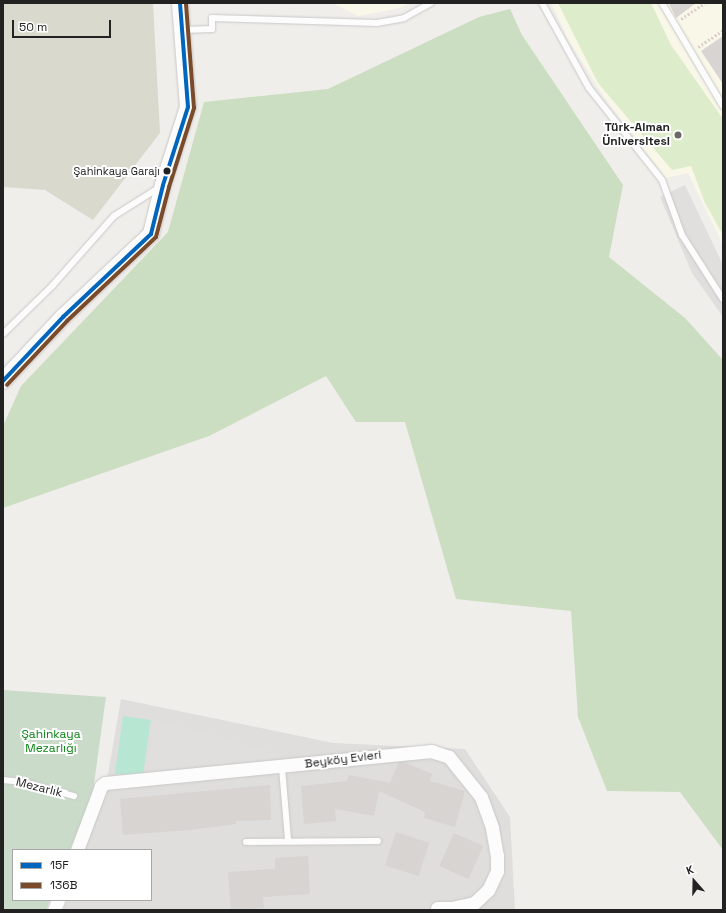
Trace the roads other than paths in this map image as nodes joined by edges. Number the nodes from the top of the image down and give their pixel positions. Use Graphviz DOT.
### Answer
graph roads {
  1 [pos="180,3"];
  2 [pos="431,3"];
  3 [pos="542,3"];
  4 [pos="662,3"];
  5 [pos="183,30"];
  6 [pos="723,106"];
  7 [pos="163,185"];
  8 [pos="723,299"];
  9 [pos="3,334"];
  10 [pos="3,381"];
  11 [pos="282,768"];
  12 [pos="3,780"];
  13 [pos="74,796"];
  14 [pos="288,840"];
  15 [pos="378,841"];
  16 [pos="246,842"];
  17 [pos="77,849"];
  18 [pos="437,908"];
  1 -- 5 [label="street"];
  2 -- 5 [label="lane"];
  3 -- 8 [label="lane"];
  4 -- 6 [label="lane"];
  5 -- 7 [label="street"];
  7 -- 9 [label="lane"];
  7 -- 10 [label="street"];
  11 -- 14 [label="lane"];
  11 -- 17 [label="street, Beyköy Evleri"];
  11 -- 18 [label="street, Beyköy Evleri"];
  12 -- 13 [label="lane, Mezarlık"];
  14 -- 15 [label="lane"];
  14 -- 16 [label="lane"];
}
